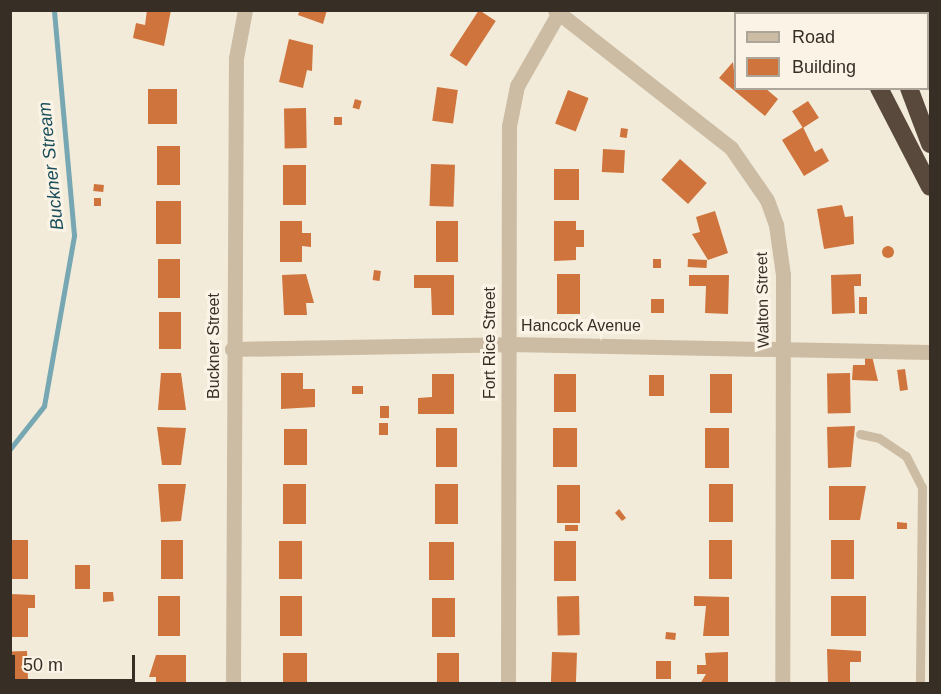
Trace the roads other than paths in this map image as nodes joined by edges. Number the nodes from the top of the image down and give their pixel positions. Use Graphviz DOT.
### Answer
graph roads {
  1 [pos="245,10"];
  2 [pos="929,10"];
  3 [pos="556,12"];
  4 [pos="930,15"];
  5 [pos="880,90"];
  6 [pos="910,90"];
  7 [pos="930,144"];
  8 [pos="930,187"];
  9 [pos="508,344"];
  10 [pos="782,347"];
  11 [pos="232,349"];
  12 [pos="930,352"];
  13 [pos="860,434"];
  14 [pos="233,684"];
  15 [pos="508,684"];
  16 [pos="782,684"];
  17 [pos="920,684"];
  1 -- 11 [label="street, Buckner Street"];
  2 -- 4 [label="highway"];
  3 -- 9 [label="street, Fort Rice Street"];
  3 -- 10 [label="street, Walton Street"];
  5 -- 8 [label="highway"];
  6 -- 7 [label="highway"];
  9 -- 10 [label="street, Hancock Avenue"];
  9 -- 11 [label="street, Hancock Avenue"];
  9 -- 15 [label="street, Fort Rice Street"];
  10 -- 12 [label="street, Hancock Avenue"];
  10 -- 16 [label="street, Walton Street"];
  11 -- 14 [label="street, Buckner Street"];
  13 -- 17 [label="lane"];
}
